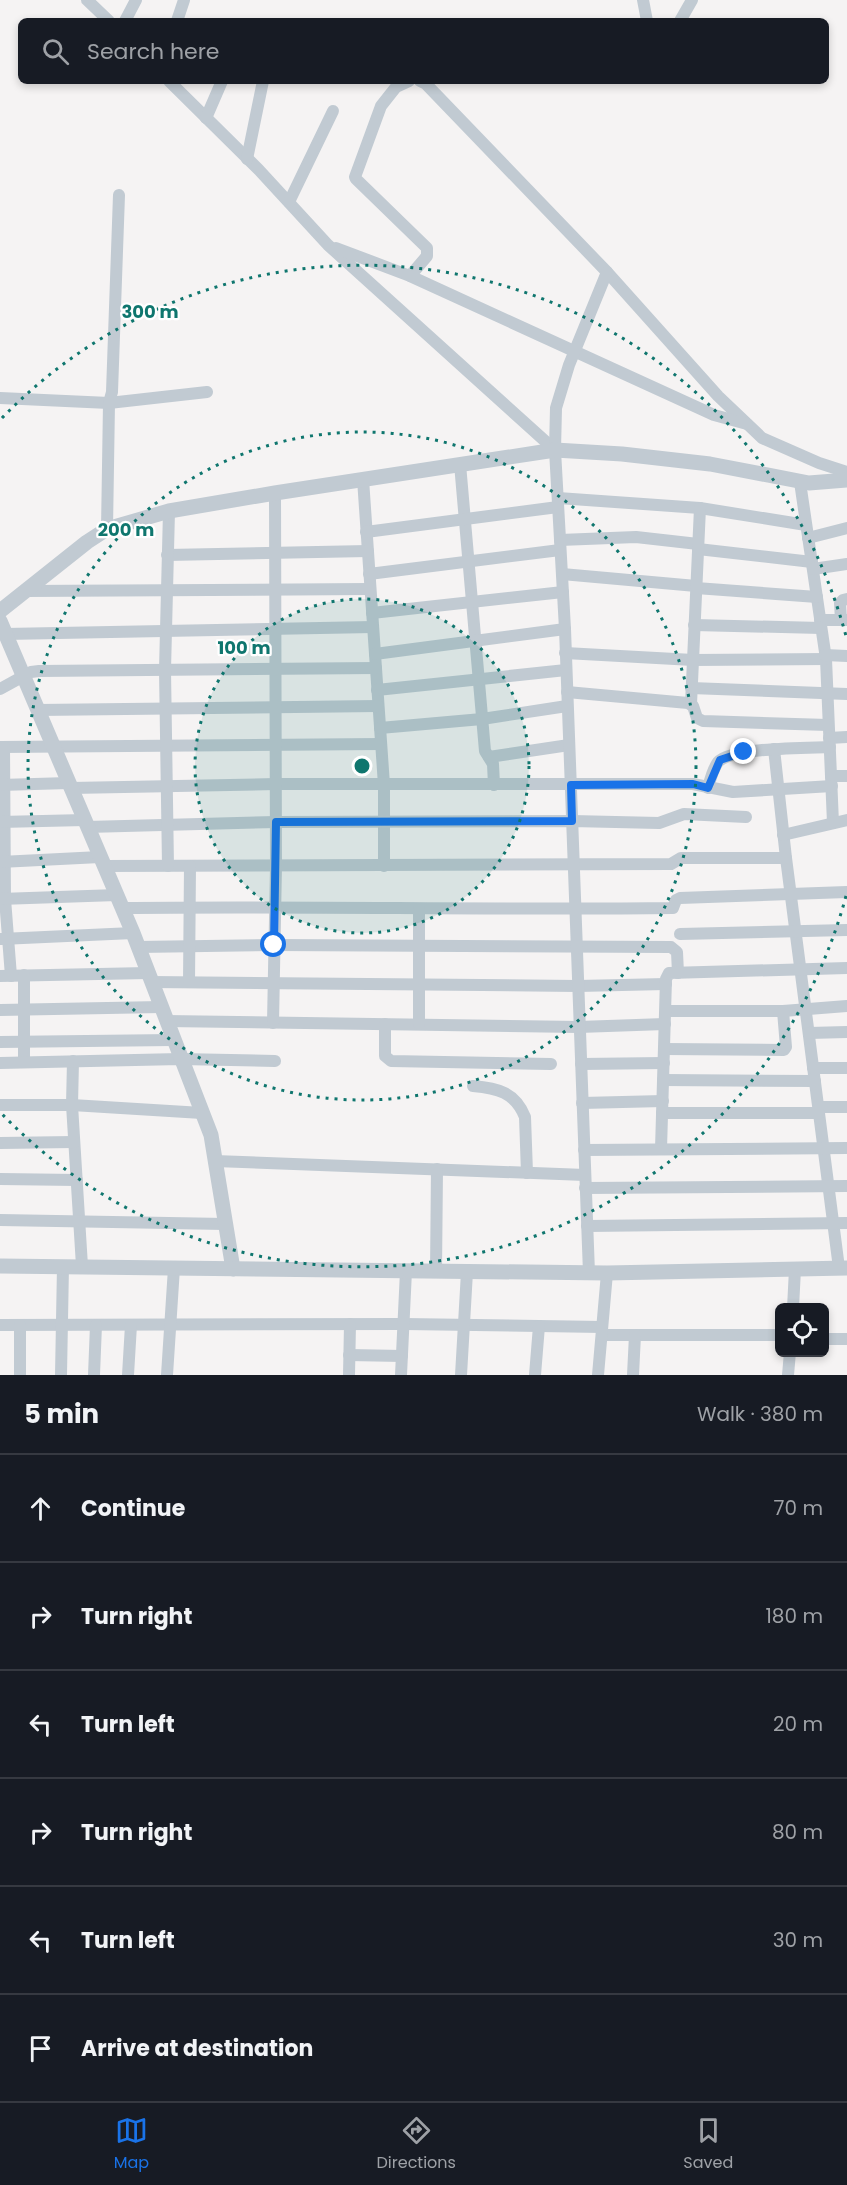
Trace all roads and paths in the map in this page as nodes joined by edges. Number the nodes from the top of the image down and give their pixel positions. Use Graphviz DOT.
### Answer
graph roads {
  1 [pos="87,0"];
  2 [pos="136,0"];
  3 [pos="184,0"];
  4 [pos="643,0"];
  5 [pos="692,0"];
  6 [pos="106,18"];
  7 [pos="127,18"];
  8 [pos="178,18"];
  9 [pos="646,18"];
  10 [pos="682,18"];
  11 [pos="172,84"];
  12 [pos="221,84"];
  13 [pos="262,84"];
  14 [pos="402,84"];
  15 [pos="426,84"];
  16 [pos="333,111"];
  17 [pos="206,118"];
  18 [pos="247,159"];
  19 [pos="119,195"];
  20 [pos="289,202"];
  21 [pos="328,245"];
  22 [pos="607,272"];
  23 [pos="410,276"];
  24 [pos="575,352"];
  25 [pos="207,392"];
  26 [pos="0,398"];
  27 [pos="108,403"];
  28 [pos="748,424"];
  29 [pos="555,450"];
  30 [pos="460,464"];
  31 [pos="847,472"];
  32 [pos="363,479"];
  33 [pos="847,480"];
  34 [pos="800,482"];
  35 [pos="275,493"];
  36 [pos="558,502"];
  37 [pos="700,508"];
  38 [pos="169,511"];
  39 [pos="465,519"];
  40 [pos="806,525"];
  41 [pos="847,528"];
  42 [pos="107,529"];
  43 [pos="366,532"];
  44 [pos="808,538"];
  45 [pos="560,545"];
  46 [pos="698,547"];
  47 [pos="368,551"];
  48 [pos="275,554"];
  49 [pos="167,555"];
  50 [pos="469,563"];
  51 [pos="847,564"];
  52 [pos="812,565"];
  53 [pos="369,574"];
  54 [pos="562,574"];
  55 [pos="696,587"];
  56 [pos="370,589"];
  57 [pos="25,591"];
  58 [pos="167,591"];
  59 [pos="275,591"];
  60 [pos="563,592"];
  61 [pos="817,597"];
  62 [pos="847,599"];
  63 [pos="472,602"];
  64 [pos="0,611"];
  65 [pos="372,613"];
  66 [pos="844,620"];
  67 [pos="820,624"];
  68 [pos="694,626"];
  69 [pos="373,627"];
  70 [pos="3,628"];
  71 [pos="275,629"];
  72 [pos="565,629"];
  73 [pos="167,631"];
  74 [pos="476,640"];
  75 [pos="565,653"];
  76 [pos="375,654"];
  77 [pos="847,656"];
  78 [pos="825,657"];
  79 [pos="693,660"];
  80 [pos="376,668"];
  81 [pos="165,670"];
  82 [pos="275,670"];
  83 [pos="566,670"];
  84 [pos="23,675"];
  85 [pos="479,681"];
  86 [pos="692,688"];
  87 [pos="0,689"];
  88 [pos="377,690"];
  89 [pos="567,692"];
  90 [pos="826,693"];
  91 [pos="847,694"];
  92 [pos="691,704"];
  93 [pos="276,706"];
  94 [pos="378,706"];
  95 [pos="567,706"];
  96 [pos="166,708"];
  97 [pos="38,710"];
  98 [pos="482,719"];
  99 [pos="380,728"];
  100 [pos="829,737"];
  101 [pos="847,737"];
  102 [pos="381,744"];
  103 [pos="569,745"];
  104 [pos="53,746"];
  105 [pos="166,746"];
  106 [pos="276,746"];
  107 [pos="2,747"];
  108 [pos="774,749"];
  109 [pos="489,757"];
  110 [pos="847,776"];
  111 [pos="831,781"];
  112 [pos="276,784"];
  113 [pos="2,785"];
  114 [pos="384,785"];
  115 [pos="494,785"];
  116 [pos="571,785"];
  117 [pos="70,786"];
  118 [pos="166,786"];
  119 [pos="708,788"];
  120 [pos="778,789"];
  121 [pos="746,817"];
  122 [pos="847,820"];
  123 [pos="572,821"];
  124 [pos="2,822"];
  125 [pos="276,822"];
  126 [pos="384,822"];
  127 [pos="86,823"];
  128 [pos="833,823"];
  129 [pos="168,825"];
  130 [pos="783,835"];
  131 [pos="786,858"];
  132 [pos="102,861"];
  133 [pos="2,862"];
  134 [pos="168,866"];
  135 [pos="190,866"];
  136 [pos="276,866"];
  137 [pos="384,866"];
  138 [pos="574,866"];
  139 [pos="847,892"];
  140 [pos="791,894"];
  141 [pos="3,899"];
  142 [pos="119,902"];
  143 [pos="275,906"];
  144 [pos="189,907"];
  145 [pos="419,909"];
  146 [pos="575,909"];
  147 [pos="847,930"];
  148 [pos="796,932"];
  149 [pos="680,934"];
  150 [pos="4,939"];
  151 [pos="135,940"];
  152 [pos="274,945"];
  153 [pos="189,946"];
  154 [pos="418,947"];
  155 [pos="577,948"];
  156 [pos="847,969"];
  157 [pos="801,970"];
  158 [pos="678,973"];
  159 [pos="24,975"];
  160 [pos="5,976"];
  161 [pos="150,978"];
  162 [pos="189,982"];
  163 [pos="273,982"];
  164 [pos="418,984"];
  165 [pos="666,984"];
  166 [pos="578,986"];
  167 [pos="847,1006"];
  168 [pos="805,1008"];
  169 [pos="0,1010"];
  170 [pos="24,1010"];
  171 [pos="666,1011"];
  172 [pos="783,1011"];
  173 [pos="163,1014"];
  174 [pos="273,1023"];
  175 [pos="385,1024"];
  176 [pos="419,1024"];
  177 [pos="665,1024"];
  178 [pos="579,1026"];
  179 [pos="847,1032"];
  180 [pos="809,1033"];
  181 [pos="173,1040"];
  182 [pos="0,1042"];
  183 [pos="24,1042"];
  184 [pos="664,1049"];
  185 [pos="180,1059"];
  186 [pos="73,1061"];
  187 [pos="275,1061"];
  188 [pos="24,1062"];
  189 [pos="0,1063"];
  190 [pos="664,1063"];
  191 [pos="551,1064"];
  192 [pos="581,1064"];
  193 [pos="847,1068"];
  194 [pos="814,1075"];
  195 [pos="663,1080"];
  196 [pos="473,1086"];
  197 [pos="582,1103"];
  198 [pos="0,1105"];
  199 [pos="72,1105"];
  200 [pos="663,1107"];
  201 [pos="847,1107"];
  202 [pos="819,1110"];
  203 [pos="202,1113"];
  204 [pos="74,1142"];
  205 [pos="0,1143"];
  206 [pos="824,1148"];
  207 [pos="847,1148"];
  208 [pos="661,1149"];
  209 [pos="584,1150"];
  210 [pos="215,1161"];
  211 [pos="437,1169"];
  212 [pos="527,1173"];
  213 [pos="0,1179"];
  214 [pos="77,1180"];
  215 [pos="585,1181"];
  216 [pos="829,1186"];
  217 [pos="847,1186"];
  218 [pos="0,1220"];
  219 [pos="79,1220"];
  220 [pos="834,1223"];
  221 [pos="847,1223"];
  222 [pos="225,1224"];
  223 [pos="587,1226"];
  224 [pos="0,1266"];
  225 [pos="63,1266"];
  226 [pos="82,1266"];
  227 [pos="174,1268"];
  228 [pos="843,1268"];
  229 [pos="233,1269"];
  230 [pos="795,1269"];
  231 [pos="406,1271"];
  232 [pos="436,1272"];
  233 [pos="468,1272"];
  234 [pos="589,1273"];
  235 [pos="607,1274"];
  236 [pos="793,1303"];
  237 [pos="350,1324"];
  238 [pos="404,1324"];
  239 [pos="0,1325"];
  240 [pos="20,1325"];
  241 [pos="63,1325"];
  242 [pos="96,1325"];
  243 [pos="131,1325"];
  244 [pos="170,1325"];
  245 [pos="465,1325"];
  246 [pos="539,1326"];
  247 [pos="602,1331"];
  248 [pos="635,1335"];
  249 [pos="775,1335"];
  250 [pos="829,1339"];
  251 [pos="847,1339"];
  252 [pos="349,1355"];
  253 [pos="402,1356"];
  254 [pos="790,1357"];
  255 [pos="20,1375"];
  256 [pos="61,1375"];
  257 [pos="94,1375"];
  258 [pos="128,1375"];
  259 [pos="167,1375"];
  260 [pos="349,1375"];
  261 [pos="401,1375"];
  262 [pos="461,1375"];
  263 [pos="535,1375"];
  264 [pos="598,1375"];
  265 [pos="633,1375"];
  266 [pos="789,1375"];
  1 -- 6 [label="street"];
  2 -- 7 [label="street"];
  3 -- 8 [label="street"];
  4 -- 9 [label="street"];
  5 -- 10 [label="street"];
  11 -- 17 [label="street"];
  12 -- 17 [label="street"];
  13 -- 18 [label="street"];
  14 -- 23 [label="street"];
  15 -- 22 [label="street"];
  16 -- 20 [label="street"];
  17 -- 18 [label="street"];
  18 -- 20 [label="street"];
  19 -- 27 [label="street"];
  20 -- 21 [label="street"];
  21 -- 23 [label="street"];
  21 -- 29 [label="street"];
  22 -- 24 [label="street"];
  22 -- 28 [label="street"];
  23 -- 24 [label="street"];
  24 -- 28 [label="street"];
  24 -- 29 [label="street"];
  25 -- 27 [label="street"];
  26 -- 27 [label="street"];
  27 -- 42 [label="street"];
  28 -- 31 [label="street"];
  29 -- 30 [label="street"];
  29 -- 34 [label="street"];
  29 -- 36 [label="street"];
  30 -- 32 [label="street"];
  30 -- 39 [label="street"];
  32 -- 35 [label="street"];
  32 -- 43 [label="street"];
  33 -- 34 [label="street"];
  34 -- 40 [label="street"];
  35 -- 38 [label="street"];
  35 -- 48 [label="street"];
  36 -- 37 [label="street"];
  36 -- 39 [label="street"];
  36 -- 45 [label="street"];
  37 -- 40 [label="street"];
  37 -- 46 [label="street"];
  38 -- 42 [label="street"];
  38 -- 49 [label="street"];
  39 -- 43 [label="street"];
  39 -- 50 [label="street"];
  40 -- 44 [label="street"];
  41 -- 44 [label="street"];
  42 -- 57 [label="street"];
  43 -- 47 [label="street"];
  44 -- 52 [label="street"];
  45 -- 46 [label="street"];
  45 -- 50 [label="street"];
  45 -- 54 [label="street"];
  46 -- 52 [label="street"];
  46 -- 55 [label="street"];
  47 -- 48 [label="street"];
  47 -- 53 [label="street"];
  48 -- 49 [label="street"];
  48 -- 59 [label="street"];
  49 -- 58 [label="street"];
  50 -- 53 [label="street"];
  50 -- 63 [label="street"];
  51 -- 52 [label="street"];
  52 -- 61 [label="street"];
  53 -- 56 [label="street"];
  54 -- 55 [label="street"];
  54 -- 60 [label="street"];
  55 -- 61 [label="street"];
  55 -- 68 [label="street"];
  56 -- 59 [label="street"];
  56 -- 65 [label="street"];
  57 -- 58 [label="street"];
  57 -- 64 [label="street"];
  58 -- 59 [label="street"];
  58 -- 73 [label="street"];
  59 -- 71 [label="street"];
  60 -- 63 [label="street"];
  60 -- 72 [label="street"];
  61 -- 67 [label="street"];
  62 -- 66 [label="street"];
  63 -- 65 [label="street"];
  63 -- 74 [label="street"];
  65 -- 69 [label="street"];
  66 -- 67 [label="street"];
  67 -- 68 [label="street"];
  67 -- 78 [label="street"];
  68 -- 79 [label="street"];
  69 -- 71 [label="street"];
  69 -- 76 [label="street"];
  70 -- 73 [label="street"];
  70 -- 84 [label="street"];
  71 -- 73 [label="street"];
  71 -- 82 [label="street"];
  72 -- 74 [label="street"];
  72 -- 75 [label="street"];
  73 -- 81 [label="street"];
  74 -- 76 [label="street"];
  74 -- 85 [label="street"];
  75 -- 79 [label="street"];
  75 -- 83 [label="street"];
  76 -- 80 [label="street"];
  77 -- 78 [label="street"];
  78 -- 79 [label="street"];
  78 -- 90 [label="street"];
  79 -- 86 [label="street"];
  80 -- 82 [label="street"];
  80 -- 88 [label="street"];
  81 -- 82 [label="street"];
  81 -- 84 [label="street"];
  81 -- 96 [label="street"];
  82 -- 93 [label="street"];
  83 -- 85 [label="street"];
  83 -- 89 [label="street"];
  84 -- 87 [label="street"];
  84 -- 97 [label="street"];
  85 -- 88 [label="street"];
  85 -- 98 [label="street"];
  86 -- 90 [label="street"];
  86 -- 92 [label="street"];
  88 -- 94 [label="street"];
  89 -- 92 [label="street"];
  89 -- 95 [label="street"];
  90 -- 91 [label="street"];
  90 -- 100 [label="street"];
  92 -- 100 [label="street"];
  93 -- 94 [label="street"];
  93 -- 96 [label="street"];
  93 -- 106 [label="street"];
  94 -- 99 [label="street"];
  95 -- 98 [label="street"];
  95 -- 103 [label="street"];
  96 -- 97 [label="street"];
  96 -- 105 [label="street"];
  97 -- 104 [label="street"];
  98 -- 99 [label="street"];
  98 -- 109 [label="street"];
  99 -- 102 [label="street"];
  100 -- 101 [label="street"];
  100 -- 108 [label="street"];
  100 -- 111 [label="street"];
  102 -- 106 [label="street"];
  102 -- 114 [label="street"];
  103 -- 109 [label="street"];
  103 -- 116 [label="street"];
  104 -- 105 [label="street"];
  104 -- 107 [label="street"];
  104 -- 117 [label="street"];
  105 -- 106 [label="street"];
  105 -- 118 [label="street"];
  106 -- 112 [label="street"];
  107 -- 113 [label="street"];
  108 -- 119 [label="street"];
  108 -- 120 [label="street"];
  109 -- 115 [label="street"];
  110 -- 111 [label="street"];
  111 -- 120 [label="street"];
  111 -- 128 [label="street"];
  112 -- 114 [label="street"];
  112 -- 118 [label="street"];
  112 -- 125 [label="street"];
  113 -- 117 [label="street"];
  113 -- 124 [label="street"];
  114 -- 115 [label="street"];
  114 -- 126 [label="street"];
  115 -- 116 [label="street"];
  116 -- 119 [label="street"];
  116 -- 123 [label="street"];
  117 -- 118 [label="street"];
  117 -- 127 [label="street"];
  118 -- 129 [label="street"];
  119 -- 120 [label="street"];
  120 -- 130 [label="street"];
  121 -- 123 [label="street"];
  122 -- 128 [label="street"];
  123 -- 126 [label="street"];
  123 -- 138 [label="street"];
  124 -- 127 [label="street"];
  124 -- 133 [label="street"];
  125 -- 126 [label="street"];
  125 -- 129 [label="street"];
  125 -- 136 [label="street"];
  126 -- 137 [label="street"];
  127 -- 129 [label="street"];
  127 -- 132 [label="street"];
  128 -- 130 [label="street"];
  129 -- 134 [label="street"];
  130 -- 131 [label="street"];
  131 -- 138 [label="street"];
  131 -- 140 [label="street"];
  132 -- 133 [label="street"];
  132 -- 134 [label="street"];
  132 -- 142 [label="street"];
  133 -- 141 [label="street"];
  134 -- 135 [label="street"];
  135 -- 136 [label="street"];
  135 -- 144 [label="street"];
  136 -- 137 [label="street"];
  136 -- 143 [label="street"];
  137 -- 138 [label="street"];
  138 -- 146 [label="street"];
  139 -- 140 [label="street"];
  140 -- 146 [label="street"];
  140 -- 148 [label="street"];
  141 -- 142 [label="street"];
  141 -- 150 [label="street"];
  142 -- 144 [label="street"];
  142 -- 151 [label="street"];
  143 -- 144 [label="street"];
  143 -- 145 [label="street"];
  143 -- 152 [label="street"];
  144 -- 153 [label="street"];
  145 -- 146 [label="street"];
  145 -- 154 [label="street"];
  146 -- 155 [label="street"];
  147 -- 148 [label="street"];
  148 -- 149 [label="street"];
  148 -- 157 [label="street"];
  150 -- 151 [label="street"];
  150 -- 160 [label="street"];
  151 -- 153 [label="street"];
  151 -- 161 [label="street"];
  152 -- 153 [label="street"];
  152 -- 154 [label="street"];
  152 -- 163 [label="street"];
  153 -- 162 [label="street"];
  154 -- 155 [label="street"];
  154 -- 164 [label="street"];
  155 -- 158 [label="street"];
  155 -- 166 [label="street"];
  156 -- 157 [label="street"];
  157 -- 158 [label="street"];
  157 -- 168 [label="street"];
  158 -- 165 [label="street"];
  159 -- 160 [label="street"];
  159 -- 161 [label="street"];
  159 -- 170 [label="street"];
  161 -- 162 [label="street"];
  161 -- 173 [label="street"];
  162 -- 163 [label="street"];
  163 -- 164 [label="street"];
  163 -- 174 [label="street"];
  164 -- 166 [label="street"];
  164 -- 176 [label="street"];
  165 -- 166 [label="street"];
  165 -- 171 [label="street"];
  166 -- 178 [label="street"];
  167 -- 168 [label="street"];
  168 -- 172 [label="street"];
  168 -- 180 [label="street"];
  169 -- 170 [label="street"];
  170 -- 173 [label="street"];
  170 -- 183 [label="street"];
  171 -- 172 [label="street"];
  171 -- 177 [label="street"];
  172 -- 184 [label="street"];
  173 -- 174 [label="street"];
  173 -- 181 [label="street"];
  174 -- 175 [label="street"];
  175 -- 176 [label="street"];
  175 -- 191 [label="street"];
  176 -- 178 [label="street"];
  177 -- 178 [label="street"];
  177 -- 184 [label="street"];
  178 -- 192 [label="street"];
  179 -- 180 [label="street"];
  180 -- 194 [label="street"];
  181 -- 183 [label="street"];
  181 -- 185 [label="street"];
  182 -- 183 [label="street"];
  183 -- 188 [label="street"];
  184 -- 190 [label="street"];
  185 -- 186 [label="street"];
  185 -- 187 [label="street"];
  185 -- 203 [label="street"];
  186 -- 188 [label="street"];
  186 -- 199 [label="street"];
  188 -- 189 [label="street"];
  190 -- 192 [label="street"];
  190 -- 195 [label="street"];
  192 -- 197 [label="street"];
  193 -- 194 [label="street"];
  194 -- 195 [label="street"];
  194 -- 202 [label="street"];
  195 -- 200 [label="street"];
  196 -- 212 [label="street"];
  197 -- 200 [label="street"];
  197 -- 209 [label="street"];
  198 -- 199 [label="street"];
  199 -- 203 [label="street"];
  199 -- 204 [label="street"];
  200 -- 202 [label="street"];
  200 -- 208 [label="street"];
  201 -- 202 [label="street"];
  202 -- 206 [label="street"];
  203 -- 210 [label="street"];
  204 -- 205 [label="street"];
  204 -- 214 [label="street"];
  206 -- 207 [label="street"];
  206 -- 208 [label="street"];
  206 -- 216 [label="street"];
  208 -- 209 [label="street"];
  209 -- 215 [label="street"];
  210 -- 211 [label="street"];
  210 -- 222 [label="street"];
  211 -- 212 [label="street"];
  211 -- 232 [label="street"];
  212 -- 215 [label="street"];
  213 -- 214 [label="street"];
  214 -- 219 [label="street"];
  215 -- 216 [label="street"];
  215 -- 223 [label="street"];
  216 -- 217 [label="street"];
  216 -- 220 [label="street"];
  218 -- 219 [label="street"];
  219 -- 222 [label="street"];
  219 -- 226 [label="street"];
  220 -- 221 [label="street"];
  220 -- 223 [label="street"];
  220 -- 228 [label="street"];
  222 -- 229 [label="street"];
  223 -- 234 [label="street"];
  224 -- 225 [label="street"];
  225 -- 226 [label="street"];
  225 -- 241 [label="street"];
  226 -- 227 [label="street"];
  227 -- 229 [label="street"];
  227 -- 244 [label="street"];
  228 -- 230 [label="street"];
  229 -- 231 [label="street"];
  230 -- 235 [label="street"];
  230 -- 236 [label="street"];
  231 -- 232 [label="street"];
  231 -- 238 [label="street"];
  232 -- 233 [label="street"];
  233 -- 234 [label="street"];
  233 -- 245 [label="street"];
  234 -- 235 [label="street"];
  235 -- 247 [label="street"];
  237 -- 238 [label="street"];
  237 -- 244 [label="street"];
  237 -- 252 [label="street"];
  238 -- 245 [label="street"];
  238 -- 253 [label="street"];
  239 -- 240 [label="street"];
  240 -- 241 [label="street"];
  240 -- 255 [label="street"];
  241 -- 242 [label="street"];
  241 -- 256 [label="street"];
  242 -- 243 [label="street"];
  242 -- 257 [label="street"];
  243 -- 244 [label="street"];
  243 -- 258 [label="street"];
  244 -- 259 [label="street"];
  245 -- 246 [label="street"];
  245 -- 262 [label="street"];
  246 -- 247 [label="street"];
  246 -- 263 [label="street"];
  247 -- 248 [label="street"];
  247 -- 264 [label="street"];
  248 -- 249 [label="street"];
  248 -- 265 [label="street"];
  250 -- 251 [label="street"];
  252 -- 253 [label="street"];
  252 -- 260 [label="street"];
  253 -- 261 [label="street"];
  254 -- 266 [label="street"];
}
